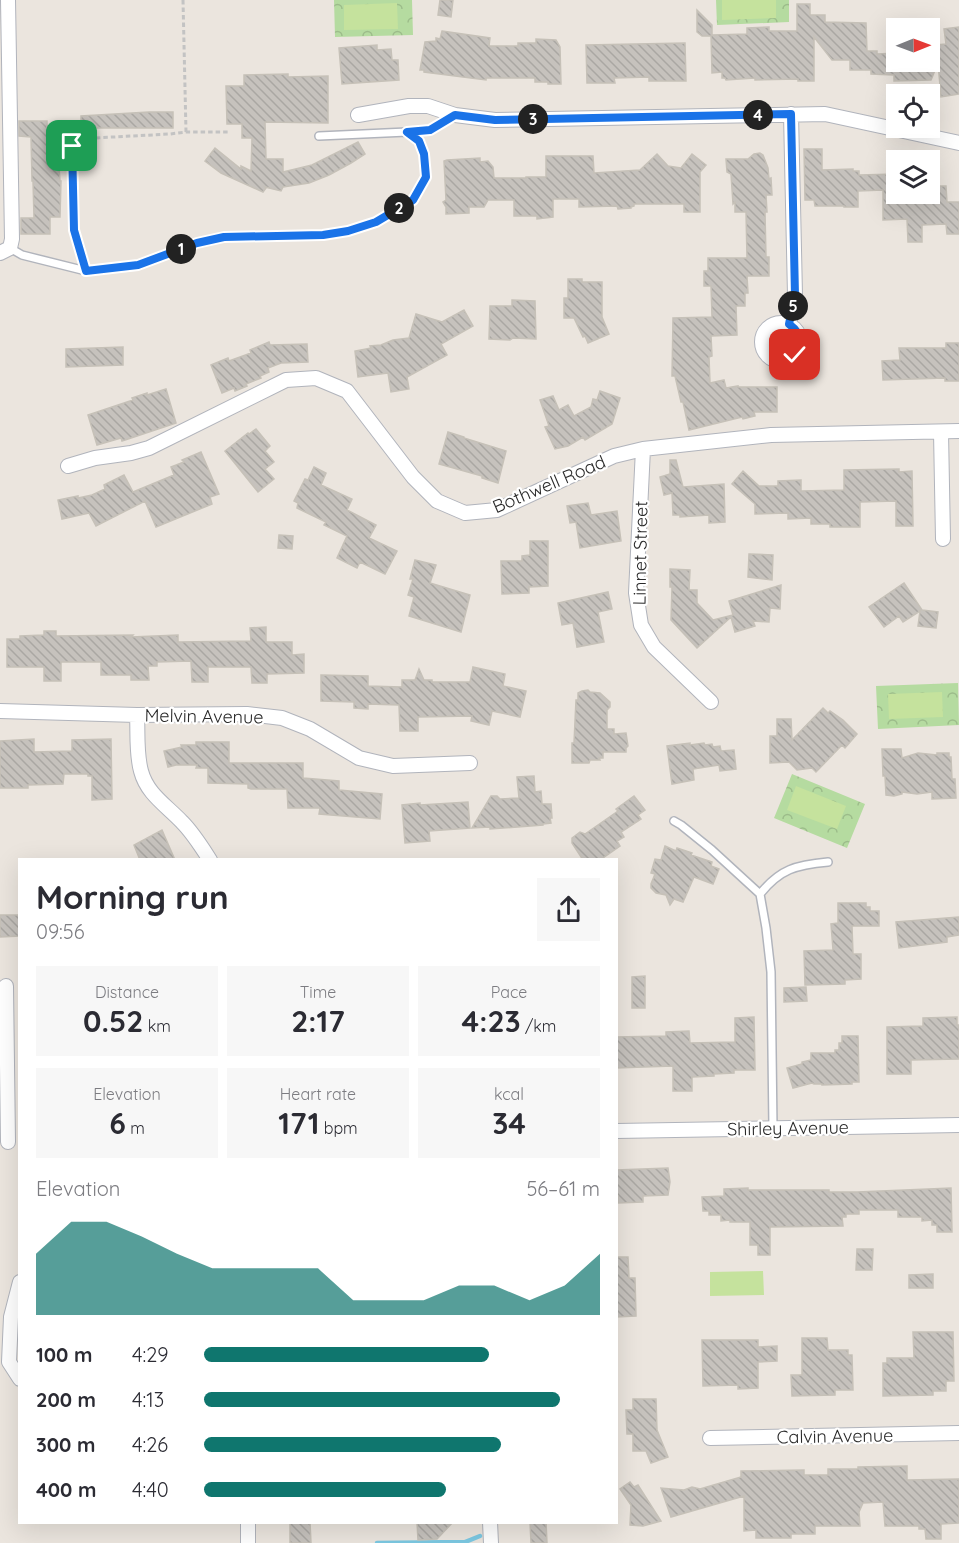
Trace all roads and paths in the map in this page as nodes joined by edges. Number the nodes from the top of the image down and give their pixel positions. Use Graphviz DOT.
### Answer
graph roads {
  1 [pos="8,0"];
  2 [pos="183,0"];
  3 [pos="4,61"];
  4 [pos="791,114"];
  5 [pos="358,115"];
  6 [pos="455,115"];
  7 [pos="186,132"];
  8 [pos="230,132"];
  9 [pos="407,132"];
  10 [pos="320,136"];
  11 [pos="959,143"];
  12 [pos="72,146"];
  13 [pos="5,250"];
  14 [pos="86,271"];
  15 [pos="789,324"];
  16 [pos="959,431"];
  17 [pos="941,432"];
  18 [pos="644,449"];
  19 [pos="68,466"];
  20 [pos="943,539"];
  21 [pos="711,702"];
  22 [pos="0,711"];
  23 [pos="137,714"];
  24 [pos="470,763"];
  25 [pos="674,821"];
  26 [pos="209,858"];
  27 [pos="828,862"];
  28 [pos="760,894"];
  29 [pos="6,986"];
  30 [pos="959,1125"];
  31 [pos="773,1128"];
  32 [pos="618,1131"];
  33 [pos="9,1142"];
  34 [pos="18,1290"];
  35 [pos="18,1376"];
  36 [pos="959,1433"];
  37 [pos="710,1438"];
  38 [pos="248,1524"];
  39 [pos="490,1524"];
  40 [pos="248,1543"];
  41 [pos="491,1543"];
  1 -- 3 [label="street"];
  2 -- 7 [label="path"];
  3 -- 13 [label="street"];
  4 -- 6 [label="street"];
  4 -- 11 [label="street"];
  4 -- 15 [label="street"];
  5 -- 6 [label="street"];
  6 -- 9 [label="lane"];
  7 -- 8 [label="path"];
  7 -- 12 [label="path"];
  9 -- 10 [label="lane"];
  9 -- 14 [label="lane"];
  12 -- 14 [label="lane"];
  13 -- 14 [label="lane"];
  16 -- 17 [label="street, Bothwell Road"];
  17 -- 18 [label="street, Bothwell Road"];
  17 -- 20 [label="street"];
  18 -- 19 [label="street, Bothwell Road"];
  18 -- 21 [label="street, Linnet Street"];
  22 -- 23 [label="street, Melvin Avenue"];
  23 -- 24 [label="street, Melvin Avenue"];
  23 -- 26 [label="street"];
  25 -- 28 [label="lane"];
  27 -- 28 [label="lane"];
  28 -- 31 [label="lane"];
  29 -- 33 [label="street"];
  30 -- 31 [label="street, Shirley Avenue"];
  31 -- 32 [label="street, Shirley Avenue"];
  34 -- 35 [label="street"];
  36 -- 37 [label="street, Calvin Avenue"];
  38 -- 40 [label="street"];
  39 -- 41 [label="street"];
}
